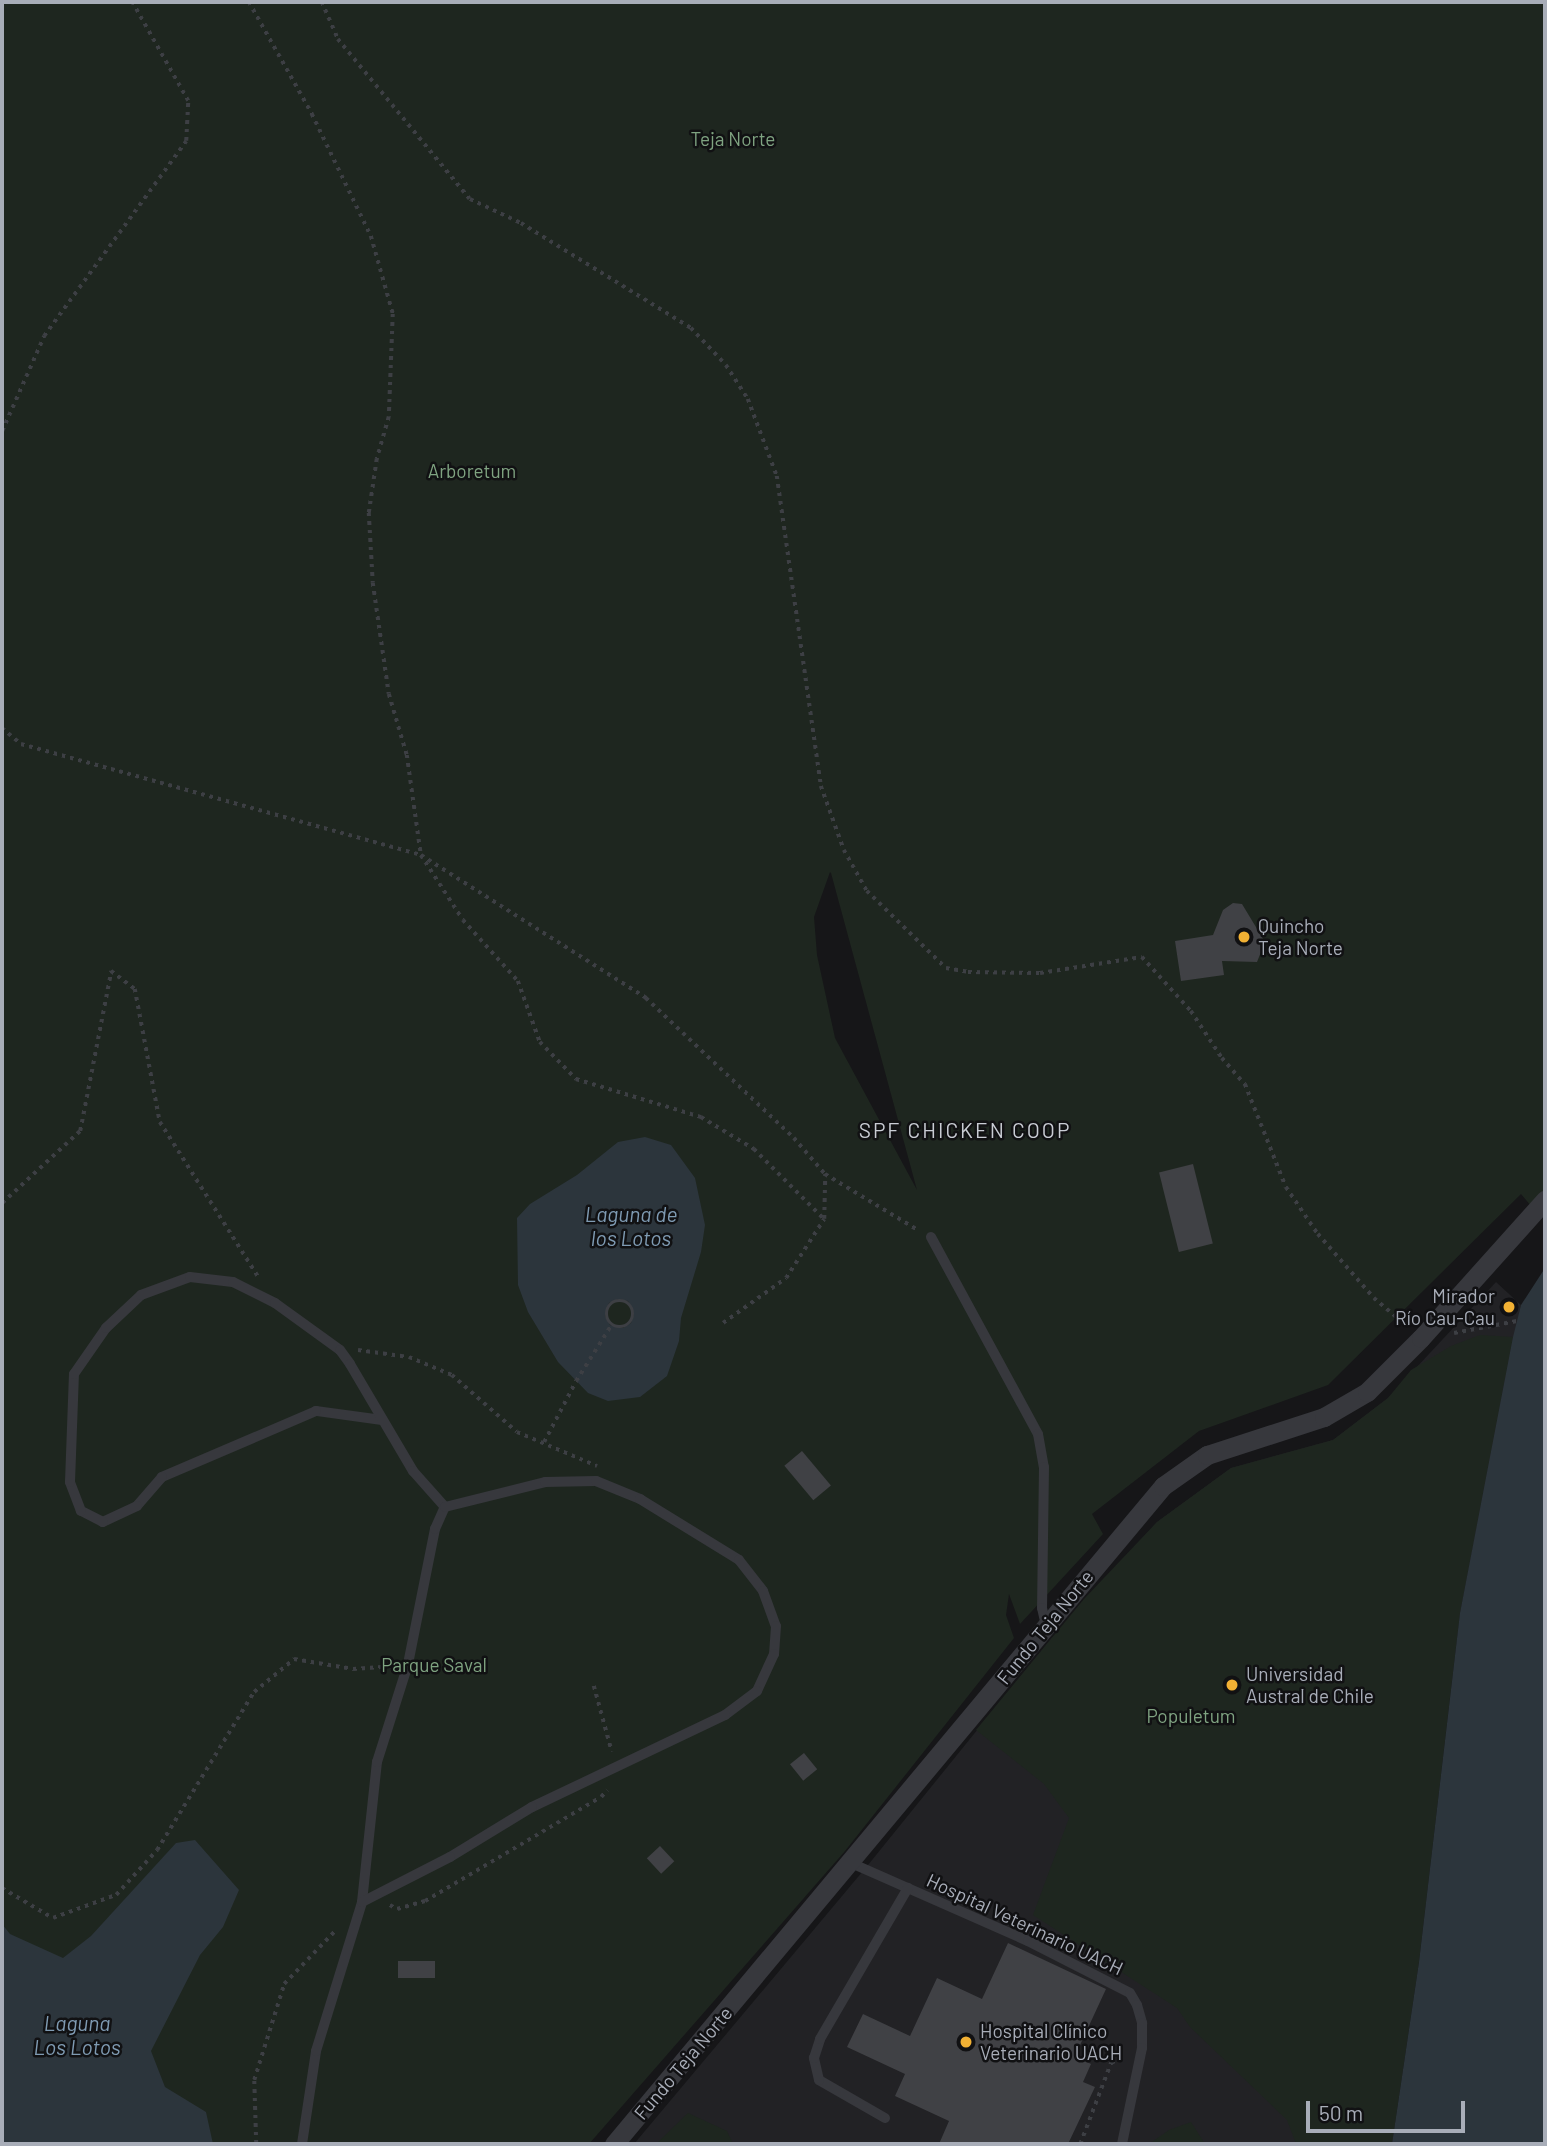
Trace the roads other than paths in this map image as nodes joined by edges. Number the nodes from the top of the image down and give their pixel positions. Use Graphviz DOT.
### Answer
graph roads {
  1 [pos="1545,1200"];
  2 [pos="931,1237"];
  3 [pos="382,1420"];
  4 [pos="445,1507"];
  5 [pos="1046,1625"];
  6 [pos="851,1863"];
  7 [pos="908,1888"];
  8 [pos="362,1902"];
  9 [pos="885,2118"];
  10 [pos="302,2144"];
  11 [pos="614,2144"];
  12 [pos="1122,2144"];
  1 -- 5 [label="street, Fundo Teja Norte"];
  2 -- 5 [label="lane"];
  3 -- 3 [label="lane"];
  3 -- 4 [label="lane"];
  4 -- 8 [label="lane"];
  4 -- 8 [label="lane"];
  5 -- 6 [label="street, Fundo Teja Norte"];
  6 -- 7 [label="lane, Hospital Veterinario UACH"];
  6 -- 11 [label="street, Fundo Teja Norte"];
  7 -- 9 [label="lane"];
  7 -- 12 [label="lane, Hospital Veterinario UACH"];
  8 -- 10 [label="lane"];
}
